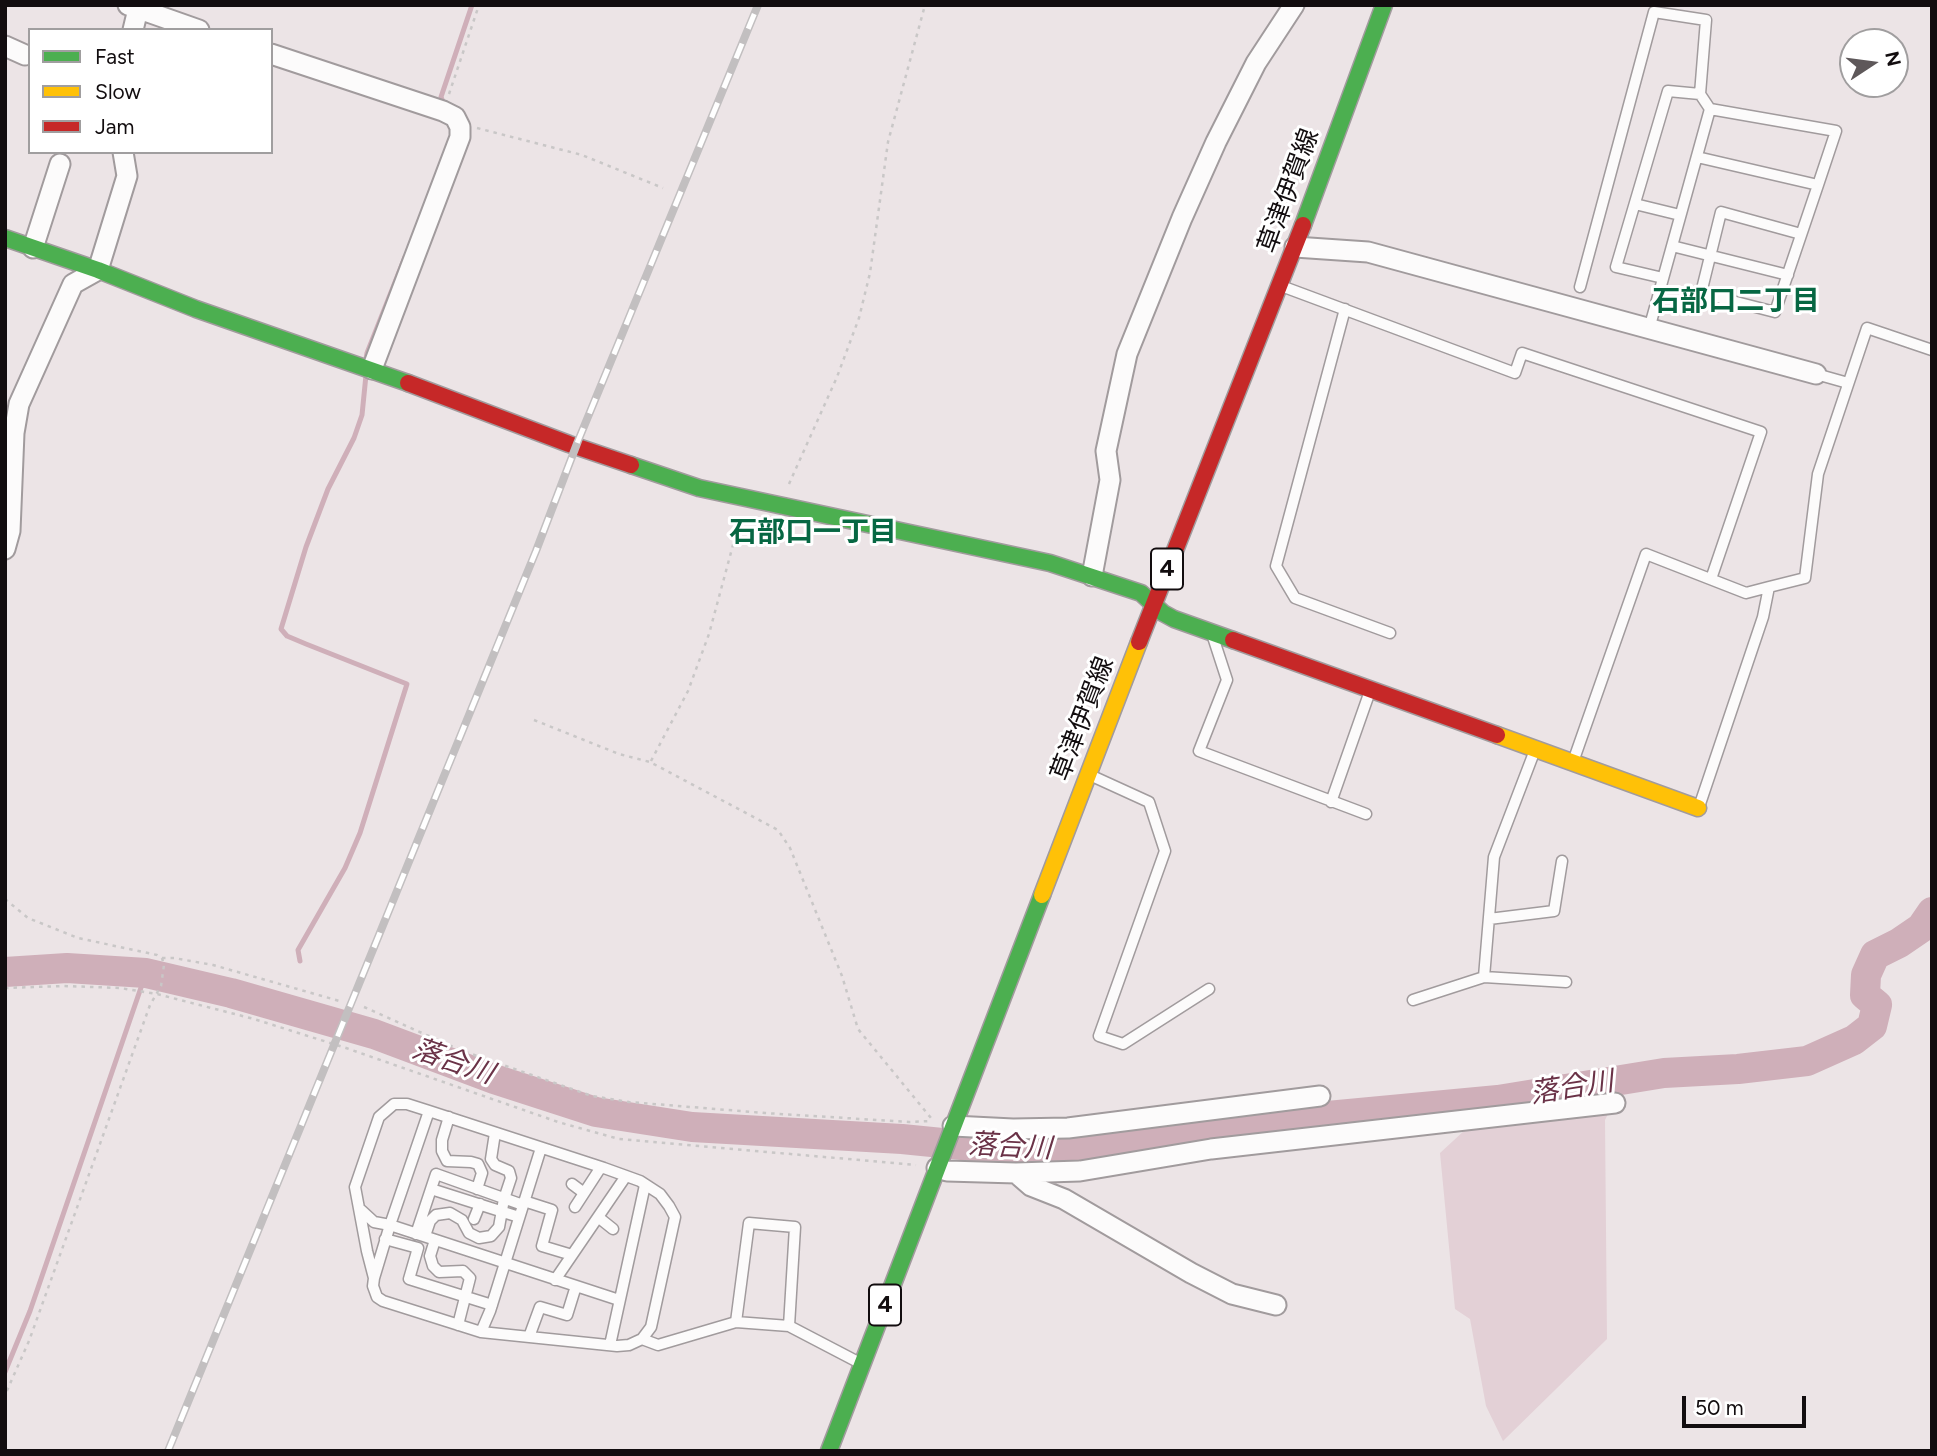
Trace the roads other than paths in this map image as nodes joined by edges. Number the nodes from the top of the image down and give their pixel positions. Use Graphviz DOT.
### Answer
graph roads {
  1 [pos="1294,5"];
  2 [pos="1384,5"];
  3 [pos="133,7"];
  4 [pos="133,28"];
  5 [pos="193,28"];
  6 [pos="5,46"];
  7 [pos="25,55"];
  8 [pos="273,55"];
  9 [pos="1700,94"];
  10 [pos="1710,109"];
  11 [pos="123,154"];
  12 [pos="1697,157"];
  13 [pos="60,164"];
  14 [pos="1818,185"];
  15 [pos="1635,204"];
  16 [pos="1681,215"];
  17 [pos="1801,234"];
  18 [pos="5,238"];
  19 [pos="1672,246"];
  20 [pos="1295,247"];
  21 [pos="33,248"];
  22 [pos="1710,256"];
  23 [pos="99,270"];
  24 [pos="1788,275"];
  25 [pos="1663,278"];
  26 [pos="1280,285"];
  27 [pos="1580,287"];
  28 [pos="1345,309"];
  29 [pos="1648,328"];
  30 [pos="1932,350"];
  31 [pos="372,369"];
  32 [pos="1816,374"];
  33 [pos="1848,383"];
  34 [pos="7,536"];
  35 [pos="1092,576"];
  36 [pos="1711,579"];
  37 [pos="1769,587"];
  38 [pos="1154,604"];
  39 [pos="1212,633"];
  40 [pos="1390,633"];
  41 [pos="1371,690"];
  42 [pos="1535,749"];
  43 [pos="1573,763"];
  44 [pos="1088,775"];
  45 [pos="1331,802"];
  46 [pos="1699,808"];
  47 [pos="1366,814"];
  48 [pos="1562,861"];
  49 [pos="1489,919"];
  50 [pos="1484,977"];
  51 [pos="1566,982"];
  52 [pos="1209,989"];
  53 [pos="1413,1000"];
  54 [pos="1320,1096"];
  55 [pos="1615,1103"];
  56 [pos="429,1111"];
  57 [pos="449,1117"];
  58 [pos="951,1129"];
  59 [pos="495,1132"];
  60 [pos="541,1148"];
  61 [pos="939,1163"];
  62 [pos="601,1167"];
  63 [pos="1016,1173"];
  64 [pos="626,1176"];
  65 [pos="572,1184"];
  66 [pos="645,1185"];
  67 [pos="431,1189"];
  68 [pos="477,1189"];
  69 [pos="584,1193"];
  70 [pos="504,1199"];
  71 [pos="523,1203"];
  72 [pos="481,1204"];
  73 [pos="575,1208"];
  74 [pos="360,1210"];
  75 [pos="502,1211"];
  76 [pos="519,1217"];
  77 [pos="598,1217"];
  78 [pos="474,1219"];
  79 [pos="390,1225"];
  80 [pos="613,1229"];
  81 [pos="425,1237"];
  82 [pos="385,1239"];
  83 [pos="572,1255"];
  84 [pos="505,1263"];
  85 [pos="374,1278"];
  86 [pos="555,1280"];
  87 [pos="576,1286"];
  88 [pos="467,1297"];
  89 [pos="619,1300"];
  90 [pos="492,1305"];
  91 [pos="1276,1305"];
  92 [pos="736,1322"];
  93 [pos="458,1325"];
  94 [pos="789,1326"];
  95 [pos="481,1332"];
  96 [pos="529,1337"];
  97 [pos="642,1339"];
  98 [pos="610,1345"];
  99 [pos="862,1364"];
  100 [pos="829,1451"];
  1 -- 35 [label="street"];
  2 -- 20 [label="street, 草津伊賀線 / 4"];
  3 -- 4 [label="street"];
  3 -- 5 [label="street"];
  6 -- 7 [label="street"];
  8 -- 31 [label="street"];
  9 -- 10 [label="lane"];
  9 -- 15 [label="lane"];
  9 -- 27 [label="lane"];
  10 -- 12 [label="lane"];
  10 -- 14 [label="lane"];
  11 -- 23 [label="street"];
  12 -- 14 [label="lane"];
  12 -- 16 [label="lane"];
  13 -- 21 [label="street"];
  14 -- 17 [label="lane"];
  15 -- 16 [label="lane"];
  15 -- 25 [label="lane"];
  16 -- 19 [label="lane"];
  17 -- 22 [label="lane"];
  17 -- 24 [label="lane"];
  18 -- 21 [label="street"];
  19 -- 22 [label="lane"];
  19 -- 25 [label="lane"];
  20 -- 26 [label="street, 草津伊賀線 / 4"];
  20 -- 29 [label="street"];
  21 -- 23 [label="street"];
  22 -- 24 [label="lane"];
  22 -- 24 [label="lane"];
  23 -- 31 [label="street"];
  23 -- 34 [label="street"];
  25 -- 29 [label="lane"];
  26 -- 28 [label="lane"];
  26 -- 38 [label="street, 草津伊賀線 / 4"];
  28 -- 36 [label="lane"];
  28 -- 40 [label="lane"];
  29 -- 32 [label="street"];
  30 -- 33 [label="lane"];
  31 -- 35 [label="street"];
  32 -- 33 [label="lane"];
  33 -- 37 [label="lane"];
  35 -- 38 [label="street"];
  36 -- 37 [label="lane"];
  36 -- 43 [label="lane"];
  37 -- 46 [label="lane"];
  38 -- 39 [label="street"];
  38 -- 44 [label="street, 草津伊賀線 / 4"];
  39 -- 41 [label="street"];
  39 -- 45 [label="lane"];
  41 -- 42 [label="street"];
  41 -- 45 [label="lane"];
  42 -- 43 [label="street"];
  42 -- 49 [label="lane"];
  43 -- 46 [label="street"];
  44 -- 52 [label="lane"];
  44 -- 58 [label="street, 草津伊賀線 / 4"];
  45 -- 47 [label="lane"];
  48 -- 49 [label="lane"];
  49 -- 50 [label="lane"];
  50 -- 51 [label="lane"];
  50 -- 53 [label="lane"];
  54 -- 58 [label="street"];
  55 -- 63 [label="street"];
  56 -- 57 [label="lane"];
  56 -- 74 [label="lane"];
  56 -- 79 [label="lane"];
  57 -- 59 [label="lane"];
  57 -- 68 [label="lane"];
  58 -- 61 [label="street, 草津伊賀線 / 4"];
  59 -- 60 [label="lane"];
  59 -- 70 [label="lane"];
  60 -- 62 [label="lane"];
  60 -- 71 [label="lane"];
  61 -- 63 [label="street"];
  61 -- 99 [label="street, 草津伊賀線 / 4"];
  62 -- 64 [label="lane"];
  62 -- 69 [label="lane"];
  63 -- 91 [label="street"];
  64 -- 66 [label="lane"];
  64 -- 77 [label="lane"];
  65 -- 69 [label="lane"];
  66 -- 89 [label="lane"];
  66 -- 97 [label="lane"];
  67 -- 68 [label="lane"];
  67 -- 72 [label="lane"];
  67 -- 81 [label="lane"];
  68 -- 70 [label="lane"];
  69 -- 73 [label="lane"];
  70 -- 71 [label="lane"];
  70 -- 75 [label="lane"];
  71 -- 76 [label="lane"];
  71 -- 83 [label="lane"];
  72 -- 75 [label="lane"];
  72 -- 78 [label="lane"];
  74 -- 79 [label="lane"];
  74 -- 85 [label="lane"];
  75 -- 76 [label="lane"];
  75 -- 81 [label="lane"];
  76 -- 84 [label="lane"];
  77 -- 80 [label="lane"];
  77 -- 83 [label="lane"];
  79 -- 81 [label="lane"];
  79 -- 82 [label="lane"];
  81 -- 84 [label="lane"];
  81 -- 88 [label="lane"];
  82 -- 85 [label="lane"];
  82 -- 88 [label="lane"];
  83 -- 86 [label="lane"];
  84 -- 86 [label="lane"];
  84 -- 90 [label="lane"];
  85 -- 93 [label="lane"];
  86 -- 87 [label="lane"];
  87 -- 89 [label="lane"];
  87 -- 96 [label="lane"];
  88 -- 90 [label="lane"];
  88 -- 93 [label="lane"];
  89 -- 98 [label="lane"];
  90 -- 95 [label="lane"];
  92 -- 94 [label="lane"];
  92 -- 94 [label="lane"];
  92 -- 97 [label="lane"];
  93 -- 95 [label="lane"];
  94 -- 99 [label="lane"];
  95 -- 96 [label="lane"];
  96 -- 98 [label="lane"];
  97 -- 98 [label="lane"];
  99 -- 100 [label="street, 草津伊賀線 / 4"];
}
